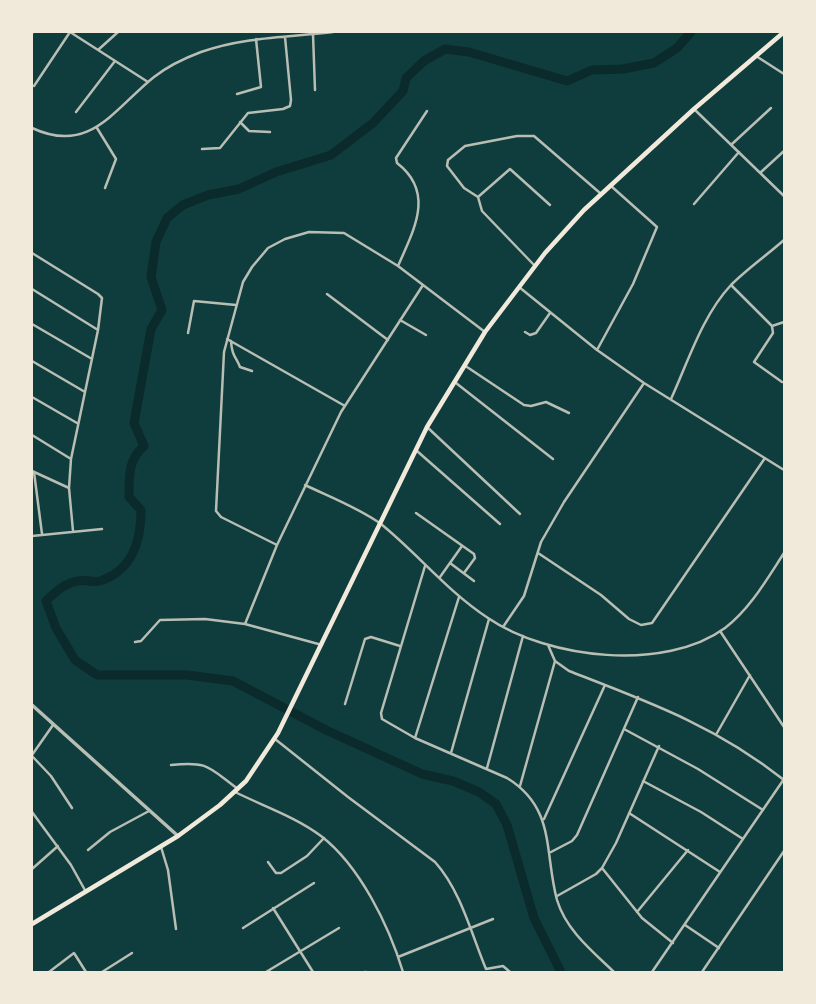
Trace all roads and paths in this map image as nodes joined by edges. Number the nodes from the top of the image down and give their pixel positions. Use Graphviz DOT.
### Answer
graph roads {
  1 [pos="70,32"];
  2 [pos="118,32"];
  3 [pos="272,32"];
  4 [pos="333,32"];
  5 [pos="784,32"];
  6 [pos="313,34"];
  7 [pos="285,37"];
  8 [pos="273,38"];
  9 [pos="256,39"];
  10 [pos="98,50"];
  11 [pos="756,56"];
  12 [pos="115,61"];
  13 [pos="785,74"];
  14 [pos="148,82"];
  15 [pos="34,86"];
  16 [pos="314,90"];
  17 [pos="237,94"];
  18 [pos="771,108"];
  19 [pos="694,109"];
  20 [pos="427,111"];
  21 [pos="76,112"];
  22 [pos="240,122"];
  23 [pos="32,128"];
  24 [pos="97,128"];
  25 [pos="270,132"];
  26 [pos="732,144"];
  27 [pos="202,149"];
  28 [pos="785,151"];
  29 [pos="739,152"];
  30 [pos="761,173"];
  31 [pos="610,186"];
  32 [pos="105,188"];
  33 [pos="601,194"];
  34 [pos="785,196"];
  35 [pos="478,197"];
  36 [pos="694,204"];
  37 [pos="550,205"];
  38 [pos="785,240"];
  39 [pos="32,253"];
  40 [pos="534,265"];
  41 [pos="398,266"];
  42 [pos="423,285"];
  43 [pos="732,285"];
  44 [pos="519,287"];
  45 [pos="32,289"];
  46 [pos="327,294"];
  47 [pos="236,305"];
  48 [pos="550,313"];
  49 [pos="400,320"];
  50 [pos="785,322"];
  51 [pos="32,324"];
  52 [pos="772,326"];
  53 [pos="98,330"];
  54 [pos="485,332"];
  55 [pos="525,332"];
  56 [pos="188,333"];
  57 [pos="426,335"];
  58 [pos="229,340"];
  59 [pos="388,340"];
  60 [pos="597,351"];
  61 [pos="92,359"];
  62 [pos="32,361"];
  63 [pos="464,365"];
  64 [pos="252,372"];
  65 [pos="453,381"];
  66 [pos="782,382"];
  67 [pos="644,383"];
  68 [pos="85,392"];
  69 [pos="32,397"];
  70 [pos="671,400"];
  71 [pos="345,406"];
  72 [pos="569,413"];
  73 [pos="79,424"];
  74 [pos="426,427"];
  75 [pos="32,435"];
  76 [pos="414,449"];
  77 [pos="765,458"];
  78 [pos="71,459"];
  79 [pos="554,459"];
  80 [pos="785,470"];
  81 [pos="33,472"];
  82 [pos="305,485"];
  83 [pos="69,488"];
  84 [pos="416,513"];
  85 [pos="520,514"];
  86 [pos="379,523"];
  87 [pos="500,524"];
  88 [pos="102,529"];
  89 [pos="73,531"];
  90 [pos="42,534"];
  91 [pos="32,536"];
  92 [pos="277,545"];
  93 [pos="463,546"];
  94 [pos="538,553"];
  95 [pos="785,553"];
  96 [pos="450,563"];
  97 [pos="425,565"];
  98 [pos="464,573"];
  99 [pos="439,578"];
  100 [pos="474,581"];
  101 [pos="459,596"];
  102 [pos="489,619"];
  103 [pos="245,624"];
  104 [pos="503,627"];
  105 [pos="720,631"];
  106 [pos="523,636"];
  107 [pos="135,642"];
  108 [pos="321,645"];
  109 [pos="548,645"];
  110 [pos="400,646"];
  111 [pos="555,661"];
  112 [pos="750,675"];
  113 [pos="605,685"];
  114 [pos="638,697"];
  115 [pos="345,704"];
  116 [pos="32,705"];
  117 [pos="36,710"];
  118 [pos="32,713"];
  119 [pos="53,726"];
  120 [pos="785,727"];
  121 [pos="624,729"];
  122 [pos="717,733"];
  123 [pos="415,738"];
  124 [pos="275,739"];
  125 [pos="659,746"];
  126 [pos="451,754"];
  127 [pos="32,755"];
  128 [pos="170,765"];
  129 [pos="487,768"];
  130 [pos="784,780"];
  131 [pos="643,781"];
  132 [pos="520,786"];
  133 [pos="236,791"];
  134 [pos="72,808"];
  135 [pos="763,810"];
  136 [pos="149,811"];
  137 [pos="32,812"];
  138 [pos="629,813"];
  139 [pos="543,820"];
  140 [pos="177,836"];
  141 [pos="324,838"];
  142 [pos="743,840"];
  143 [pos="58,846"];
  144 [pos="161,847"];
  145 [pos="88,850"];
  146 [pos="688,850"];
  147 [pos="785,851"];
  148 [pos="550,852"];
  149 [pos="268,862"];
  150 [pos="602,868"];
  151 [pos="32,869"];
  152 [pos="721,872"];
  153 [pos="314,883"];
  154 [pos="86,891"];
  155 [pos="557,896"];
  156 [pos="273,908"];
  157 [pos="637,912"];
  158 [pos="493,919"];
  159 [pos="32,924"];
  160 [pos="685,925"];
  161 [pos="243,928"];
  162 [pos="340,928"];
  163 [pos="469,928"];
  164 [pos="176,929"];
  165 [pos="673,943"];
  166 [pos="719,948"];
  167 [pos="300,951"];
  168 [pos="132,953"];
  169 [pos="398,957"];
  170 [pos="49,972"];
  171 [pos="86,972"];
  172 [pos="102,972"];
  173 [pos="266,972"];
  174 [pos="313,972"];
  175 [pos="403,972"];
  176 [pos="510,972"];
  177 [pos="614,972"];
  178 [pos="652,972"];
  179 [pos="702,972"];
  1 -- 10 [label="street"];
  1 -- 15 [label="street"];
  2 -- 10 [label="street"];
  3 -- 8 [label="street"];
  4 -- 6 [label="street"];
  5 -- 11 [label="main road"];
  6 -- 7 [label="street"];
  6 -- 16 [label="street"];
  7 -- 8 [label="street"];
  7 -- 22 [label="street"];
  8 -- 9 [label="street"];
  9 -- 14 [label="street"];
  9 -- 17 [label="street"];
  10 -- 12 [label="street"];
  11 -- 13 [label="street"];
  11 -- 19 [label="main road"];
  12 -- 14 [label="street"];
  12 -- 21 [label="street"];
  14 -- 24 [label="street"];
  18 -- 26 [label="street"];
  19 -- 26 [label="street"];
  19 -- 31 [label="main road"];
  20 -- 41 [label="street"];
  22 -- 25 [label="street"];
  22 -- 27 [label="street"];
  23 -- 24 [label="street"];
  24 -- 32 [label="street"];
  26 -- 29 [label="street"];
  28 -- 30 [label="street"];
  29 -- 30 [label="street"];
  29 -- 36 [label="street"];
  30 -- 34 [label="street"];
  31 -- 33 [label="main road"];
  31 -- 60 [label="street"];
  33 -- 35 [label="street"];
  33 -- 40 [label="main road"];
  35 -- 37 [label="street"];
  35 -- 40 [label="street"];
  38 -- 43 [label="street"];
  39 -- 53 [label="street"];
  40 -- 44 [label="main road"];
  41 -- 42 [label="street"];
  41 -- 47 [label="street"];
  42 -- 49 [label="street"];
  42 -- 54 [label="street"];
  43 -- 52 [label="street"];
  43 -- 70 [label="street"];
  44 -- 48 [label="street"];
  44 -- 54 [label="main road"];
  45 -- 53 [label="street"];
  46 -- 59 [label="street"];
  47 -- 56 [label="street"];
  47 -- 58 [label="street"];
  48 -- 55 [label="street"];
  48 -- 60 [label="street"];
  49 -- 57 [label="street"];
  49 -- 59 [label="street"];
  50 -- 52 [label="street"];
  51 -- 61 [label="street"];
  52 -- 66 [label="street"];
  53 -- 61 [label="street"];
  54 -- 63 [label="main road"];
  58 -- 64 [label="street"];
  58 -- 71 [label="street"];
  58 -- 92 [label="street"];
  59 -- 71 [label="street"];
  60 -- 67 [label="street"];
  61 -- 68 [label="street"];
  62 -- 68 [label="street"];
  63 -- 65 [label="main road"];
  63 -- 72 [label="street"];
  65 -- 74 [label="main road"];
  65 -- 79 [label="street"];
  67 -- 70 [label="street"];
  67 -- 94 [label="street"];
  68 -- 73 [label="street"];
  69 -- 73 [label="street"];
  70 -- 77 [label="street"];
  71 -- 82 [label="street"];
  73 -- 78 [label="street"];
  74 -- 76 [label="main road"];
  74 -- 85 [label="street"];
  75 -- 78 [label="street"];
  76 -- 86 [label="main road"];
  76 -- 87 [label="street"];
  77 -- 80 [label="street"];
  77 -- 94 [label="street"];
  78 -- 83 [label="street"];
  81 -- 83 [label="street"];
  81 -- 90 [label="street"];
  82 -- 86 [label="street"];
  82 -- 92 [label="street"];
  83 -- 89 [label="street"];
  84 -- 93 [label="street"];
  86 -- 97 [label="street"];
  86 -- 108 [label="main road"];
  88 -- 89 [label="street"];
  89 -- 90 [label="street"];
  90 -- 91 [label="street"];
  92 -- 103 [label="street"];
  93 -- 96 [label="street"];
  93 -- 98 [label="street"];
  94 -- 104 [label="street"];
  95 -- 105 [label="street"];
  96 -- 98 [label="street"];
  96 -- 99 [label="street"];
  97 -- 99 [label="street"];
  97 -- 110 [label="street"];
  98 -- 100 [label="street"];
  99 -- 101 [label="street"];
  101 -- 102 [label="street"];
  101 -- 123 [label="street"];
  102 -- 104 [label="street"];
  102 -- 126 [label="street"];
  103 -- 107 [label="street"];
  103 -- 108 [label="street"];
  104 -- 106 [label="street"];
  105 -- 109 [label="street"];
  105 -- 112 [label="street"];
  106 -- 109 [label="street"];
  106 -- 129 [label="street"];
  108 -- 124 [label="main road"];
  109 -- 111 [label="street"];
  110 -- 115 [label="street"];
  110 -- 123 [label="street"];
  111 -- 113 [label="street"];
  111 -- 132 [label="street"];
  112 -- 120 [label="street"];
  112 -- 122 [label="street"];
  113 -- 114 [label="street"];
  113 -- 139 [label="street"];
  114 -- 121 [label="street"];
  114 -- 122 [label="street"];
  116 -- 117 [label="street"];
  117 -- 118 [label="street"];
  117 -- 119 [label="street"];
  119 -- 127 [label="street"];
  119 -- 136 [label="street"];
  121 -- 125 [label="street"];
  121 -- 148 [label="street"];
  122 -- 130 [label="street"];
  123 -- 126 [label="street"];
  124 -- 133 [label="main road"];
  124 -- 163 [label="street"];
  125 -- 131 [label="street"];
  125 -- 135 [label="street"];
  126 -- 129 [label="street"];
  127 -- 134 [label="street"];
  128 -- 133 [label="street"];
  129 -- 132 [label="street"];
  130 -- 135 [label="street"];
  131 -- 138 [label="street"];
  131 -- 142 [label="street"];
  132 -- 139 [label="street"];
  133 -- 140 [label="main road"];
  133 -- 141 [label="street"];
  135 -- 142 [label="street"];
  136 -- 140 [label="street"];
  136 -- 145 [label="street"];
  137 -- 143 [label="street"];
  138 -- 146 [label="street"];
  138 -- 150 [label="street"];
  139 -- 148 [label="street"];
  140 -- 144 [label="main road"];
  141 -- 149 [label="street"];
  141 -- 169 [label="street"];
  142 -- 152 [label="street"];
  143 -- 151 [label="street"];
  143 -- 154 [label="street"];
  144 -- 154 [label="main road"];
  144 -- 164 [label="street"];
  146 -- 152 [label="street"];
  146 -- 157 [label="street"];
  147 -- 166 [label="street"];
  148 -- 155 [label="street"];
  150 -- 155 [label="street"];
  150 -- 157 [label="street"];
  152 -- 160 [label="street"];
  153 -- 156 [label="street"];
  154 -- 159 [label="main road"];
  155 -- 177 [label="street"];
  156 -- 161 [label="street"];
  156 -- 167 [label="street"];
  157 -- 165 [label="street"];
  158 -- 163 [label="street"];
  160 -- 165 [label="street"];
  160 -- 166 [label="street"];
  162 -- 167 [label="street"];
  163 -- 169 [label="street"];
  163 -- 176 [label="street"];
  165 -- 178 [label="street"];
  166 -- 179 [label="street"];
  167 -- 173 [label="street"];
  167 -- 174 [label="street"];
  168 -- 172 [label="street"];
  169 -- 175 [label="street"];
  170 -- 171 [label="street"];
}
